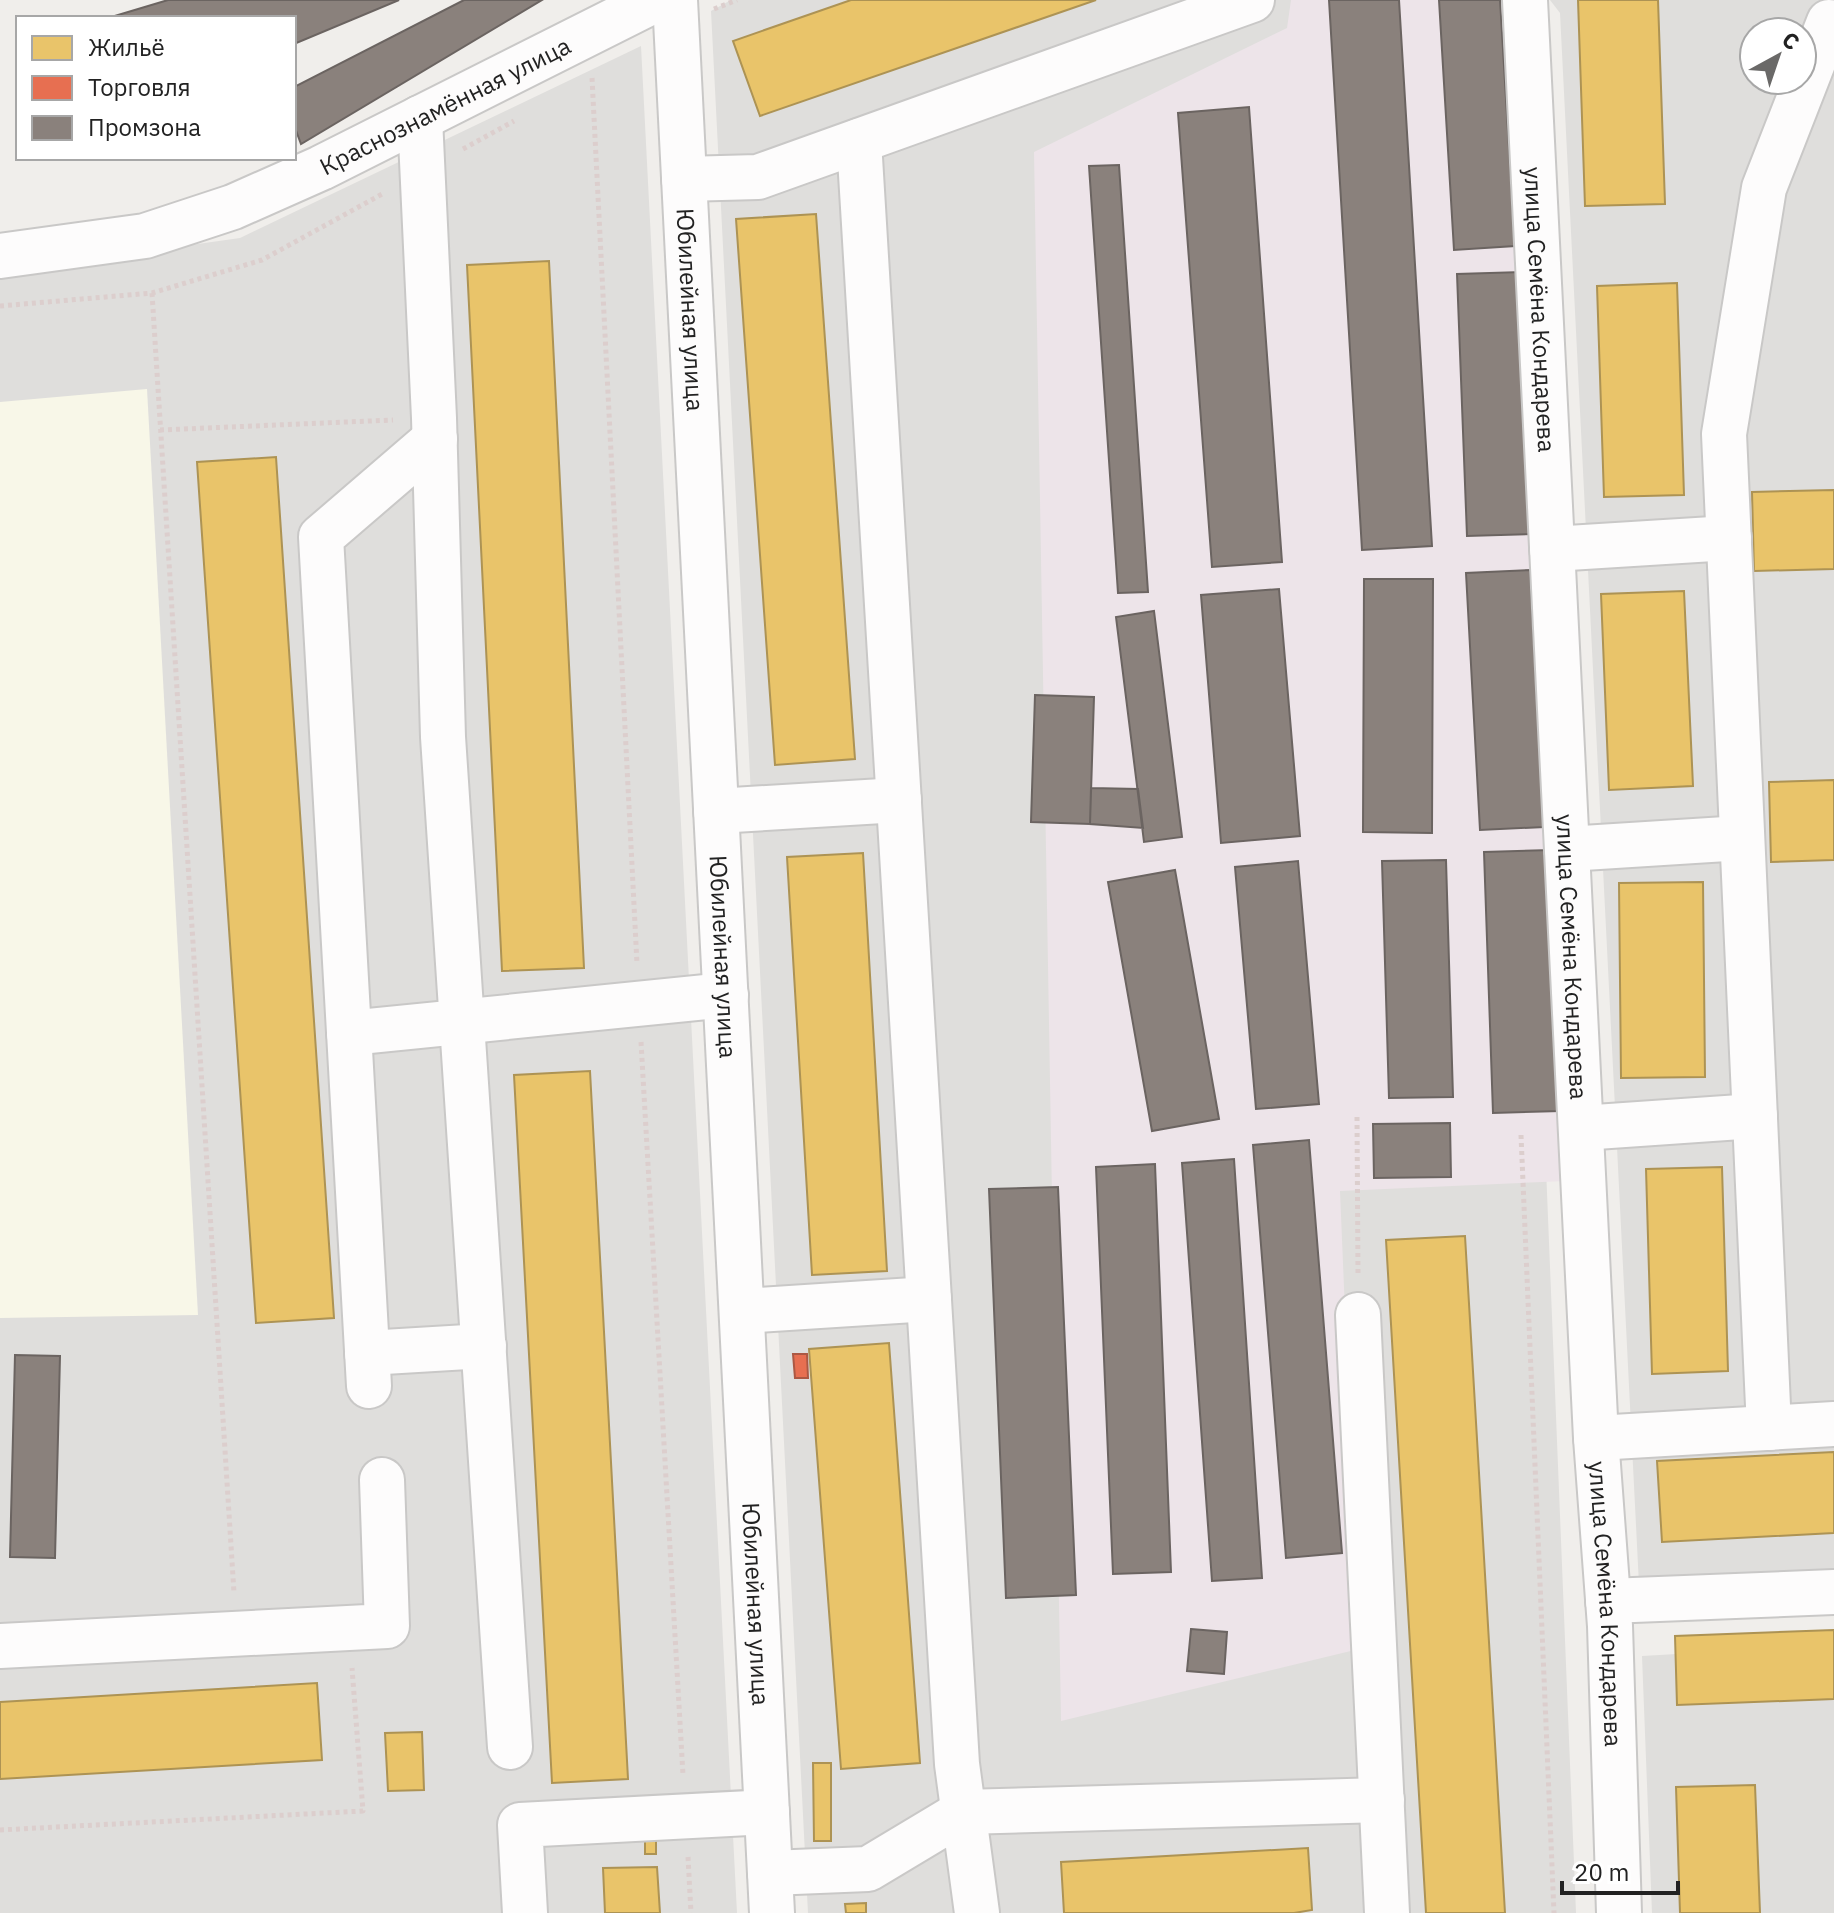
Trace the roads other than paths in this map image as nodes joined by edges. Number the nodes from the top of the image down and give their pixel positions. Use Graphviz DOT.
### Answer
graph roads {
  1 [pos="1252,0"];
  2 [pos="1525,0"];
  3 [pos="654,1"];
  4 [pos="1830,17"];
  5 [pos="420,118"];
  6 [pos="859,141"];
  7 [pos="684,179"];
  8 [pos="0,256"];
  9 [pos="434,429"];
  10 [pos="1729,538"];
  11 [pos="1552,549"];
  12 [pos="899,800"];
  13 [pos="716,811"];
  14 [pos="1742,838"];
  15 [pos="1567,849"];
  16 [pos="726,995"];
  17 [pos="462,1022"];
  18 [pos="349,1033"];
  19 [pos="1755,1116"];
  20 [pos="1581,1128"];
  21 [pos="929,1299"];
  22 [pos="742,1311"];
  23 [pos="1358,1315"];
  24 [pos="484,1346"];
  25 [pos="1834,1424"];
  26 [pos="1769,1428"];
  27 [pos="1596,1438"];
  28 [pos="382,1480"];
  29 [pos="1834,1592"];
  30 [pos="1608,1601"];
  31 [pos="0,1646"];
  32 [pos="510,1747"];
  33 [pos="1382,1800"];
  34 [pos="767,1812"];
  35 [pos="963,1812"];
  36 [pos="771,1893"];
  37 [pos="525,1913"];
  38 [pos="977,1913"];
  39 [pos="1387,1913"];
  40 [pos="1619,1913"];
  1 -- 6 [label="street"];
  2 -- 11 [label="street, улица Семёна Кондарева"];
  3 -- 5 [label="street, Краснознамённая улица"];
  3 -- 7 [label="street, Юбилейная улица"];
  4 -- 10 [label="street"];
  5 -- 8 [label="street, Краснознамённая улица"];
  5 -- 9 [label="street"];
  6 -- 7 [label="street"];
  6 -- 12 [label="street"];
  7 -- 13 [label="street, Юбилейная улица"];
  9 -- 17 [label="street"];
  9 -- 18 [label="street"];
  10 -- 11 [label="street"];
  10 -- 14 [label="street"];
  11 -- 15 [label="street, улица Семёна Кондарева"];
  12 -- 13 [label="street"];
  12 -- 21 [label="street"];
  13 -- 16 [label="street, Юбилейная улица"];
  14 -- 15 [label="street"];
  14 -- 19 [label="street"];
  15 -- 20 [label="street, улица Семёна Кондарева"];
  16 -- 17 [label="street"];
  16 -- 22 [label="street, Юбилейная улица"];
  17 -- 18 [label="street"];
  17 -- 24 [label="street"];
  18 -- 24 [label="street"];
  19 -- 20 [label="street"];
  19 -- 26 [label="street"];
  20 -- 27 [label="street, улица Семёна Кондарева"];
  21 -- 22 [label="street"];
  21 -- 35 [label="street"];
  22 -- 34 [label="street, Юбилейная улица"];
  23 -- 33 [label="street"];
  24 -- 32 [label="street"];
  25 -- 26 [label="street"];
  26 -- 27 [label="street"];
  27 -- 30 [label="street, улица Семёна Кондарева"];
  28 -- 31 [label="street"];
  29 -- 30 [label="street"];
  30 -- 40 [label="street, улица Семёна Кондарева"];
  33 -- 35 [label="street"];
  33 -- 39 [label="street"];
  34 -- 36 [label="street, Юбилейная улица"];
  34 -- 37 [label="street"];
  35 -- 36 [label="street"];
  35 -- 38 [label="street"];
}
